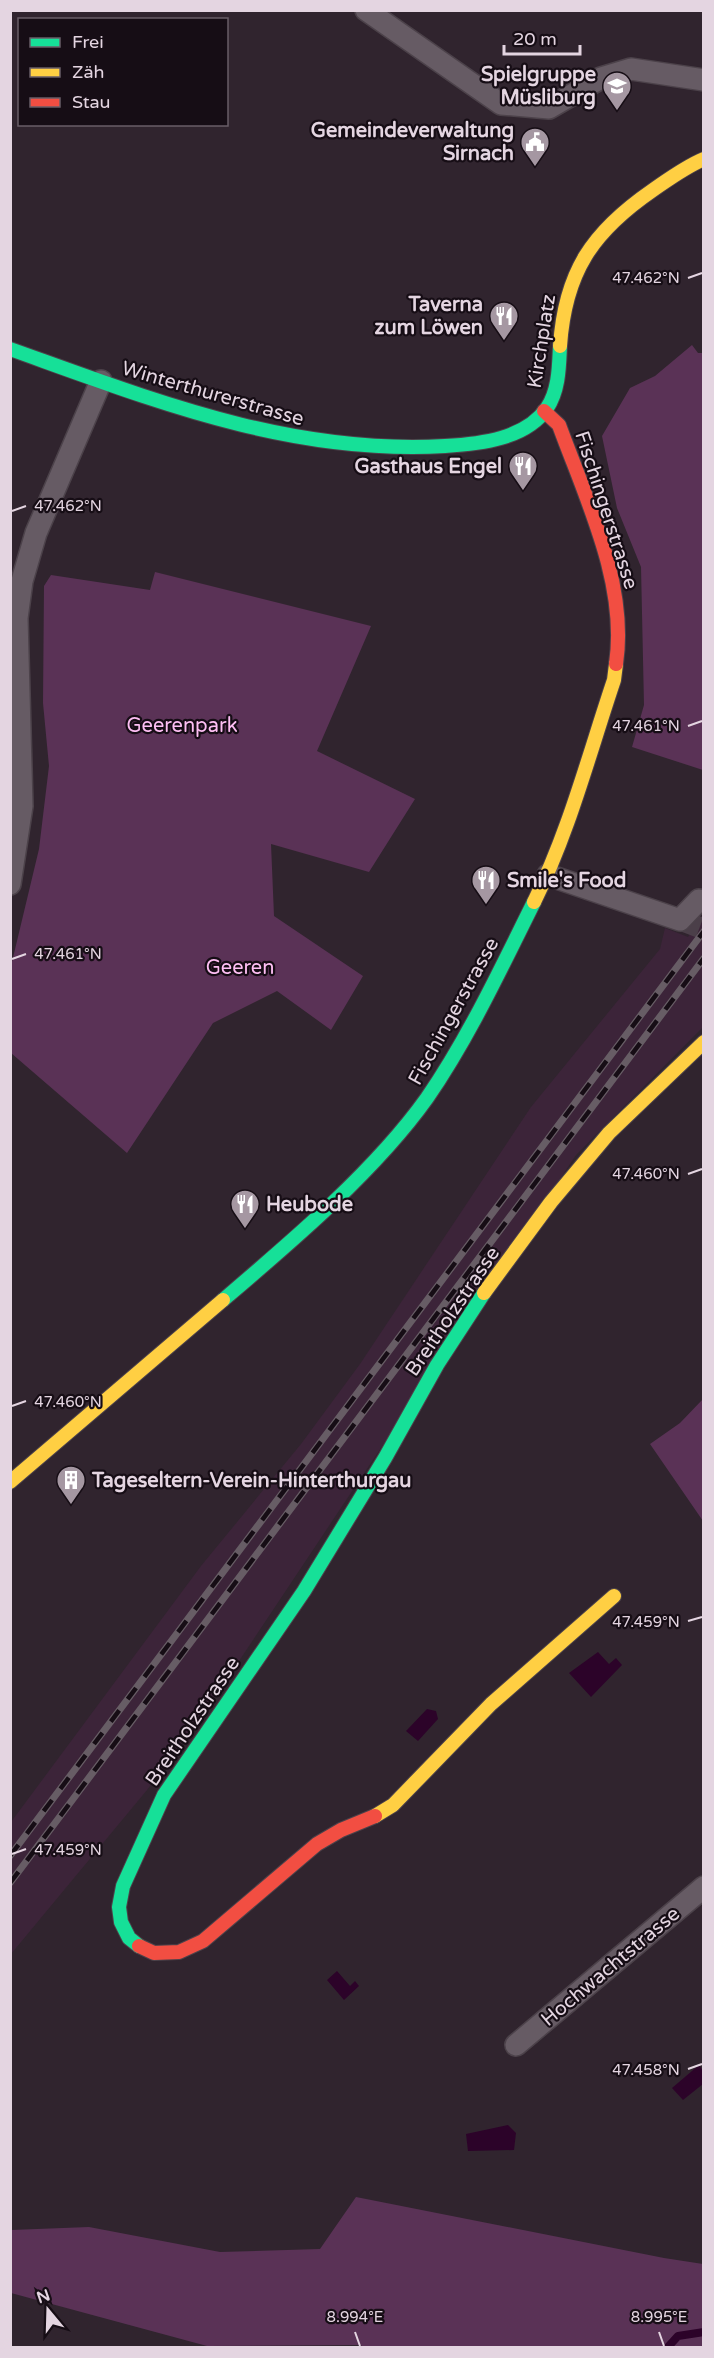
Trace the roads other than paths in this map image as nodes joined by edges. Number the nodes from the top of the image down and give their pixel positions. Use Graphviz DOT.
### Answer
graph roads {
  1 [pos="366,10"];
  2 [pos="704,80"];
  3 [pos="704,159"];
  4 [pos="10,349"];
  5 [pos="101,381"];
  6 [pos="544,411"];
  7 [pos="16,579"];
  8 [pos="16,739"];
  9 [pos="548,875"];
  10 [pos="10,884"];
  11 [pos="699,900"];
  12 [pos="704,1042"];
  13 [pos="10,1482"];
  14 [pos="614,1596"];
  15 [pos="704,1887"];
  16 [pos="516,2045"];
  1 -- 2 [label="street"];
  3 -- 6 [label="main road, Kirchplatz"];
  4 -- 5 [label="main road, Winterthurerstrasse"];
  5 -- 6 [label="main road, Winterthurerstrasse"];
  5 -- 7 [label="street"];
  6 -- 9 [label="main road, Fischingerstrasse"];
  7 -- 8 [label="street"];
  8 -- 10 [label="street"];
  9 -- 11 [label="street"];
  9 -- 13 [label="main road, Fischingerstrasse"];
  12 -- 14 [label="main road, Breitholzstrasse"];
  15 -- 16 [label="street, Hochwachtstrasse"];
}
